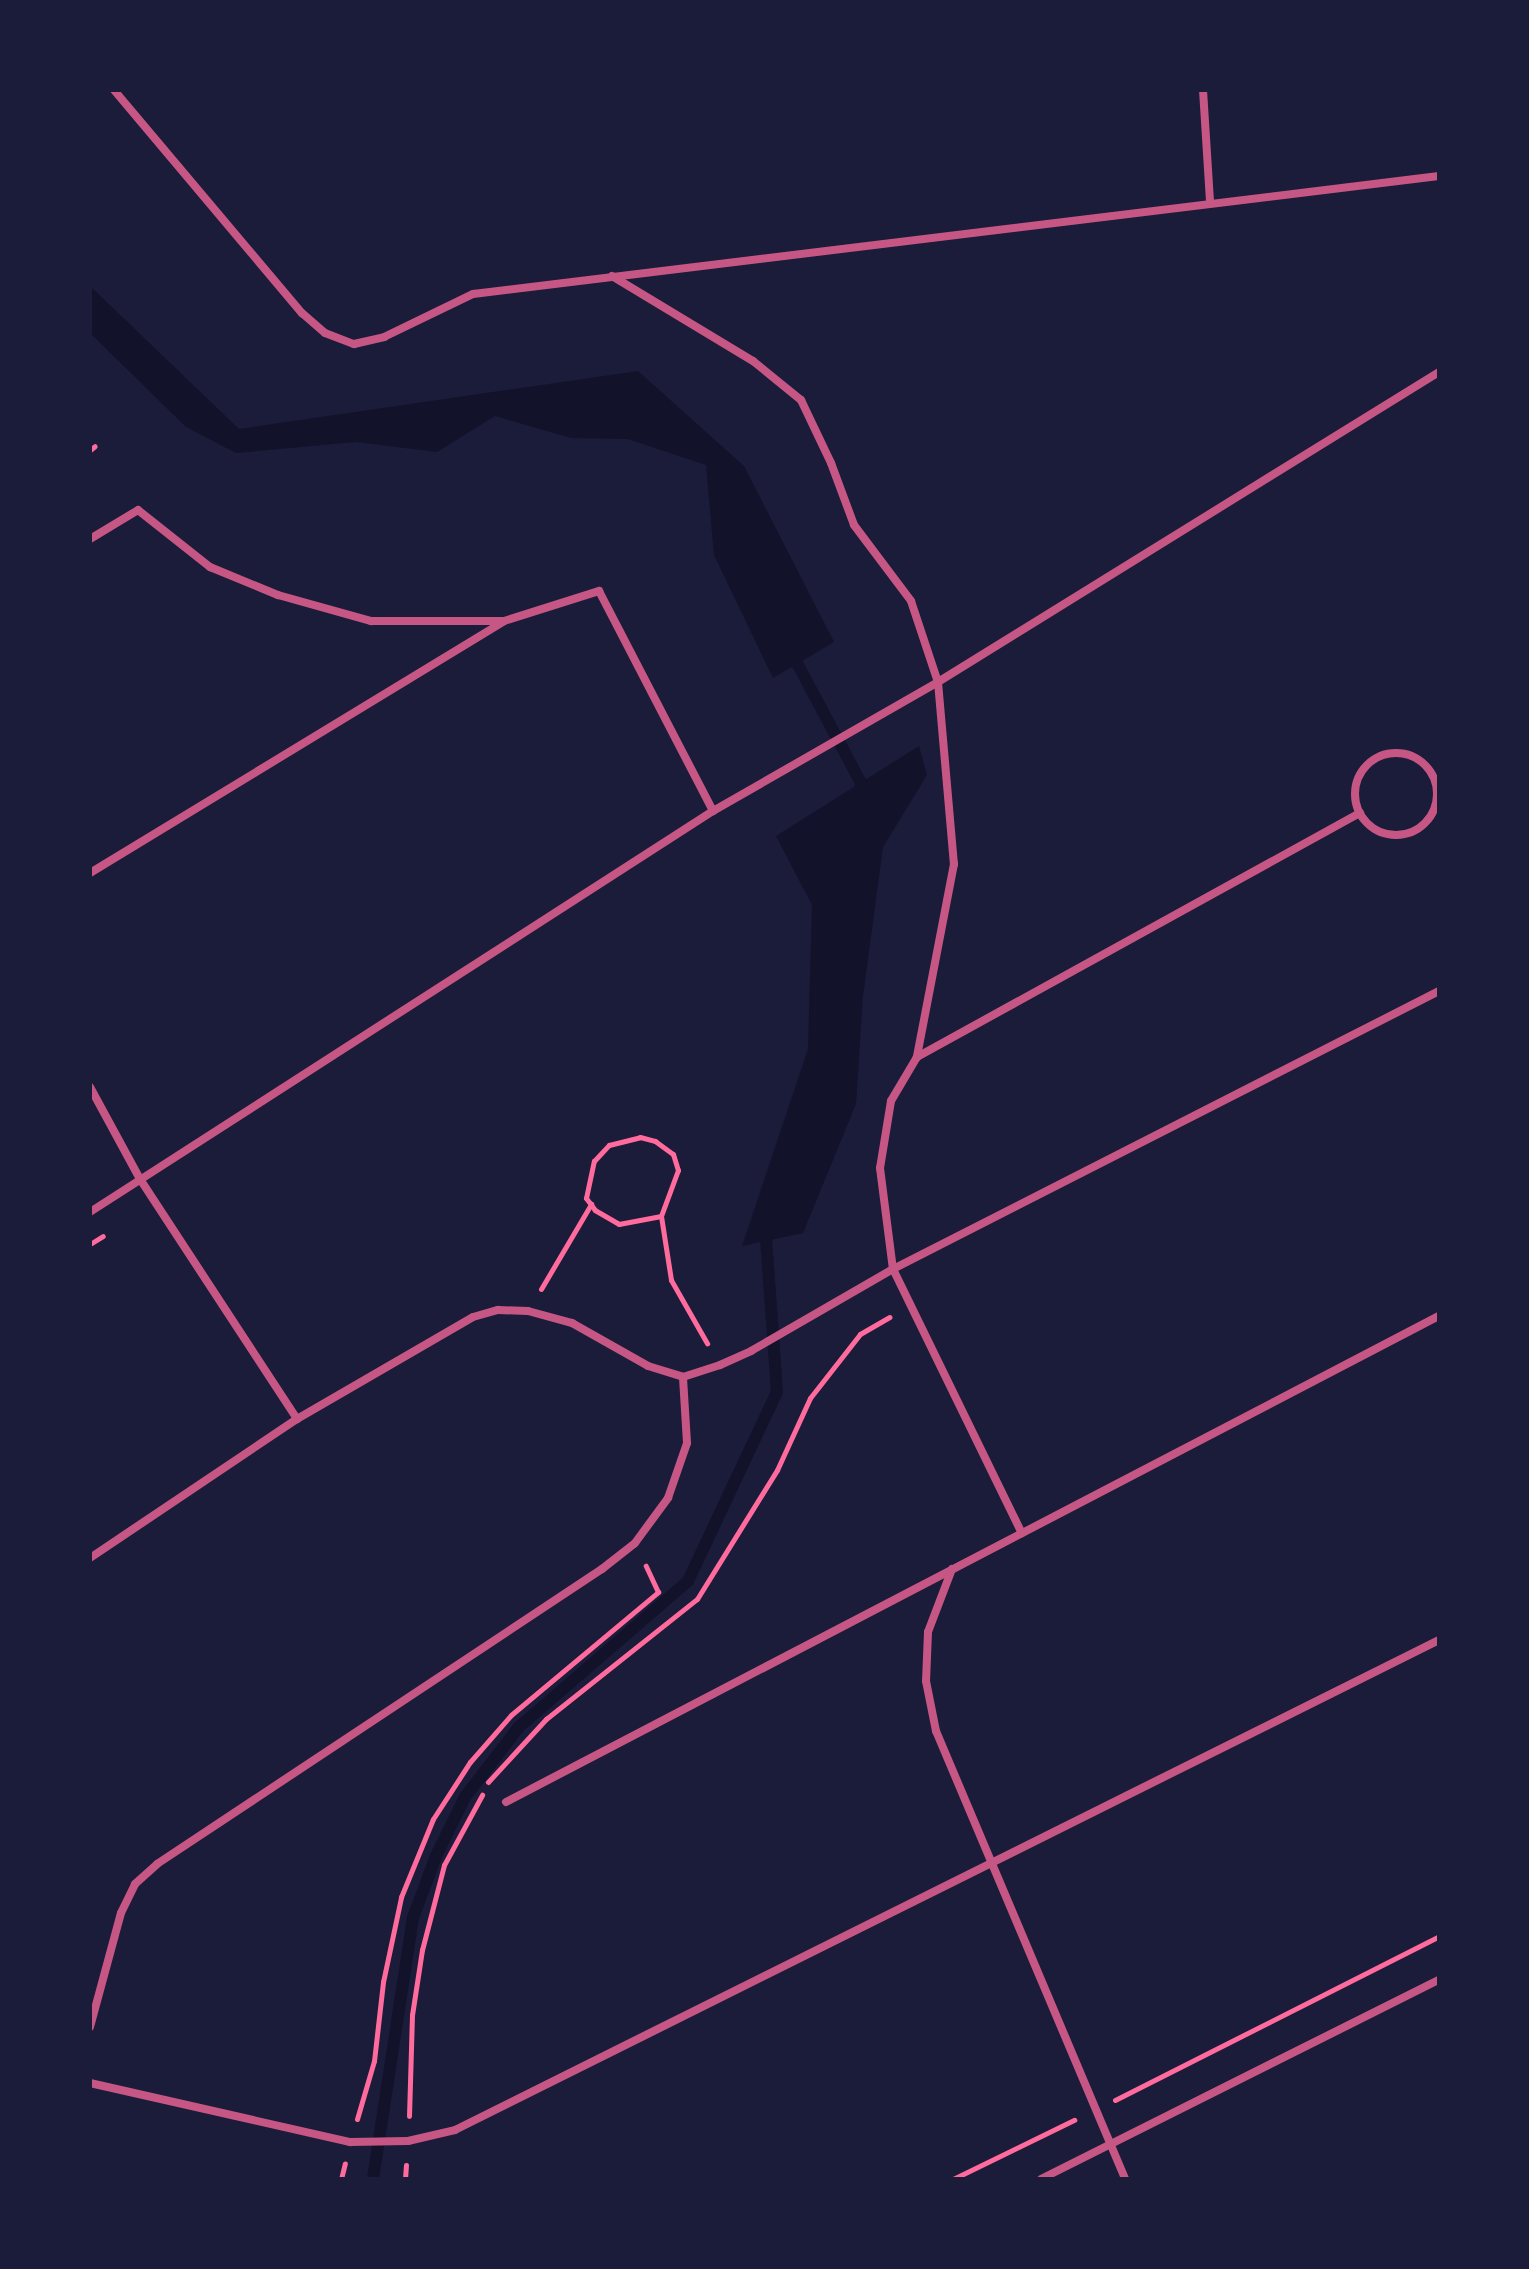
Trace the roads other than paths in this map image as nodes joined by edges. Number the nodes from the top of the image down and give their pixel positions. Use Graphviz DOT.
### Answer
graph roads {
  1 [pos="114,90"];
  2 [pos="1203,90"];
  3 [pos="1439,176"];
  4 [pos="1210,201"];
  5 [pos="612,275"];
  6 [pos="1439,372"];
  7 [pos="90,539"];
  8 [pos="504,621"];
  9 [pos="938,682"];
  10 [pos="1435,771"];
  11 [pos="713,811"];
  12 [pos="1360,813"];
  13 [pos="90,873"];
  14 [pos="1439,991"];
  15 [pos="917,1057"];
  16 [pos="90,1087"];
  17 [pos="140,1179"];
  18 [pos="90,1212"];
  19 [pos="893,1269"];
  20 [pos="1439,1316"];
  21 [pos="683,1377"];
  22 [pos="297,1419"];
  23 [pos="1022,1533"];
  24 [pos="90,1558"];
  25 [pos="952,1569"];
  26 [pos="1439,1640"];
  27 [pos="506,1802"];
  28 [pos="989,1862"];
  29 [pos="1439,1980"];
  30 [pos="90,2027"];
  31 [pos="90,2083"];
  32 [pos="1110,2146"];
  33 [pos="1041,2179"];
  34 [pos="1125,2179"];
  1 -- 5 [label="street"];
  2 -- 4 [label="street"];
  3 -- 4 [label="street"];
  4 -- 5 [label="street"];
  5 -- 9 [label="street"];
  6 -- 9 [label="street"];
  7 -- 8 [label="street"];
  8 -- 11 [label="street"];
  8 -- 13 [label="street"];
  9 -- 11 [label="street"];
  9 -- 15 [label="street"];
  10 -- 12 [label="street"];
  10 -- 12 [label="street"];
  11 -- 17 [label="street"];
  12 -- 15 [label="street"];
  14 -- 19 [label="street"];
  15 -- 19 [label="street"];
  16 -- 17 [label="street"];
  17 -- 18 [label="street"];
  17 -- 22 [label="street"];
  19 -- 21 [label="street"];
  19 -- 23 [label="street"];
  20 -- 23 [label="street"];
  21 -- 22 [label="street"];
  21 -- 30 [label="street"];
  22 -- 24 [label="street"];
  23 -- 25 [label="street"];
  25 -- 27 [label="street"];
  25 -- 28 [label="street"];
  26 -- 28 [label="street"];
  28 -- 31 [label="street"];
  28 -- 32 [label="street"];
  29 -- 32 [label="street"];
  32 -- 33 [label="street"];
  32 -- 34 [label="street"];
}
